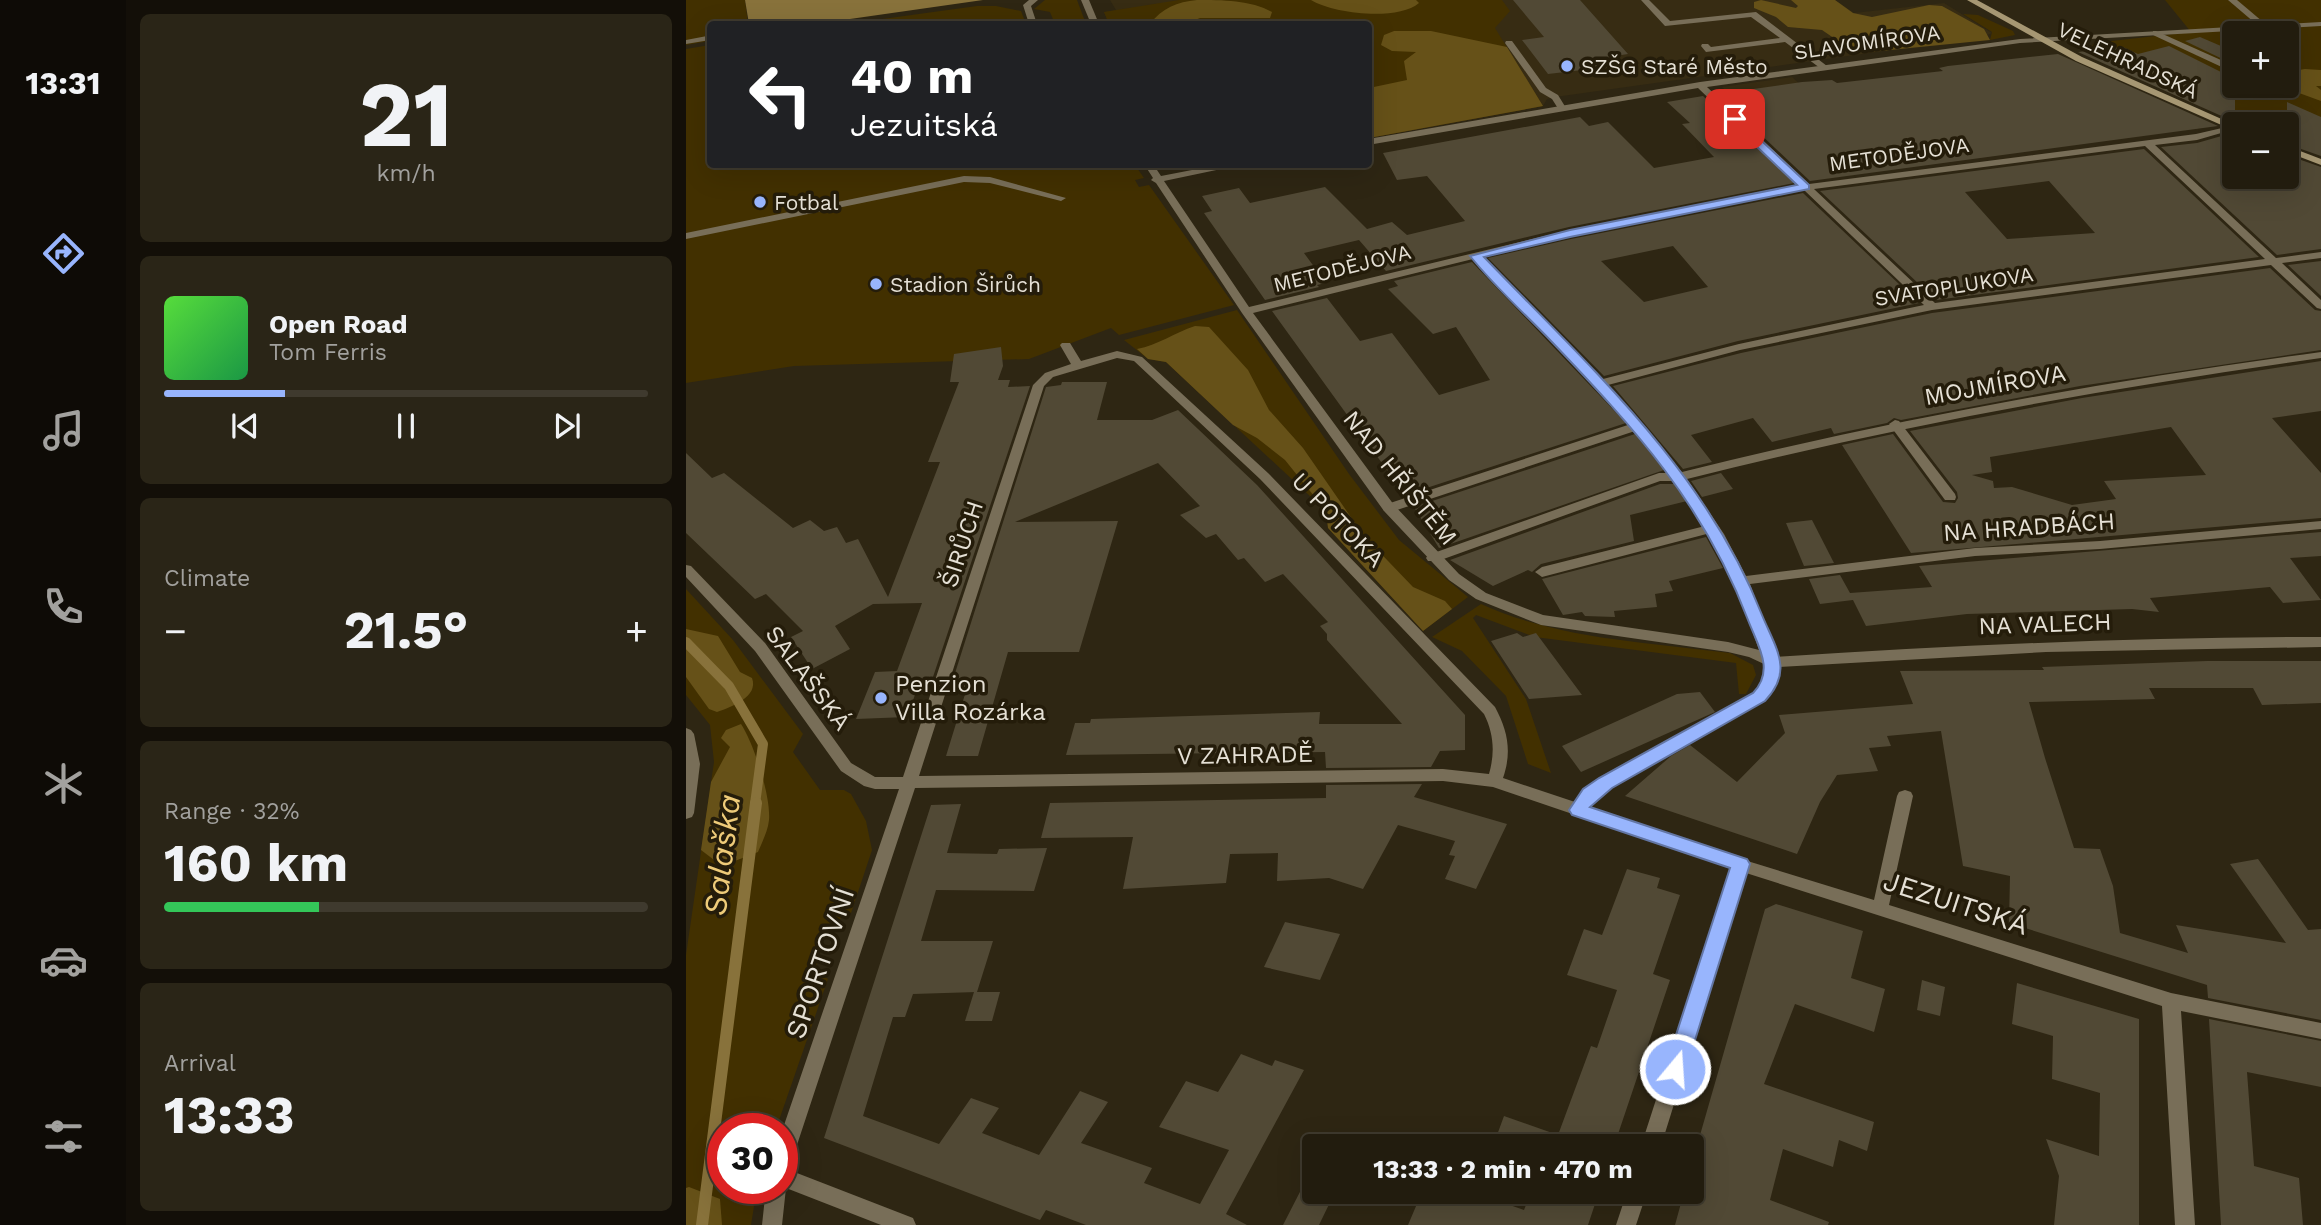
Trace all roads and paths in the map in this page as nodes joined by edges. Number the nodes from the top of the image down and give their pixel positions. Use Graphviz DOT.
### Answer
graph roads {
  1 [pos="1034,0"];
  2 [pos="1085,0"];
  3 [pos="1645,0"];
  4 [pos="1972,0"];
  5 [pos="2231,0"];
  6 [pos="1032,21"];
  7 [pos="1093,21"];
  8 [pos="2257,21"];
  9 [pos="2321,24"];
  10 [pos="2299,25"];
  11 [pos="2222,29"];
  12 [pos="2156,33"];
  13 [pos="707,38"];
  14 [pos="1787,39"];
  15 [pos="2040,39"];
  16 [pos="686,42"];
  17 [pos="1510,43"];
  18 [pos="1705,46"];
  19 [pos="2222,64"];
  20 [pos="1823,66"];
  21 [pos="1700,85"];
  22 [pos="1562,108"];
  23 [pos="2222,122"];
  24 [pos="2222,131"];
  25 [pos="1372,141"];
  26 [pos="2146,142"];
  27 [pos="2299,154"];
  28 [pos="2321,162"];
  29 [pos="983,168"];
  30 [pos="1150,168"];
  31 [pos="1220,168"];
  32 [pos="990,180"];
  33 [pos="1156,180"];
  34 [pos="1805,187"];
  35 [pos="1061,198"];
  36 [pos="686,236"];
  37 [pos="2321,255"];
  38 [pos="1476,256"];
  39 [pos="2274,261"];
  40 [pos="2321,306"];
  41 [pos="1932,307"];
  42 [pos="1246,312"];
  43 [pos="1066,345"];
  44 [pos="2321,355"];
  45 [pos="1078,366"];
  46 [pos="1599,384"];
  47 [pos="1895,424"];
  48 [pos="1637,426"];
  49 [pos="1680,477"];
  50 [pos="1950,497"];
  51 [pos="1389,508"];
  52 [pos="2321,525"];
  53 [pos="1713,528"];
  54 [pos="1433,558"];
  55 [pos="686,569"];
  56 [pos="1542,572"];
  57 [pos="1741,581"];
  58 [pos="2321,642"];
  59 [pos="1772,662"];
  60 [pos="686,734"];
  61 [pos="1494,781"];
  62 [pos="907,782"];
  63 [pos="1905,796"];
  64 [pos="1578,810"];
  65 [pos="686,813"];
  66 [pos="1740,864"];
  67 [pos="1880,909"];
  68 [pos="2171,1000"];
  69 [pos="2321,1031"];
  70 [pos="798,1114"];
  71 [pos="1655,1134"];
  72 [pos="798,1183"];
  73 [pos="774,1204"];
  74 [pos="1633,1204"];
  75 [pos="772,1225"];
  76 [pos="906,1225"];
  77 [pos="1626,1225"];
  78 [pos="2185,1225"];
  1 -- 6 [label="street"];
  2 -- 7 [label="street"];
  3 -- 14 [label="street"];
  4 -- 15 [label="street, VELEHRADSKÁ"];
  5 -- 8 [label="street"];
  9 -- 10 [label="street, SLAVOMÍROVA"];
  11 -- 12 [label="street, SLAVOMÍROVA"];
  12 -- 15 [label="street, SLAVOMÍROVA"];
  12 -- 19 [label="street"];
  13 -- 16 [label="street"];
  14 -- 18 [label="street"];
  14 -- 20 [label="street"];
  15 -- 20 [label="street, SLAVOMÍROVA"];
  15 -- 23 [label="street, VELEHRADSKÁ"];
  17 -- 22 [label="street"];
  20 -- 21 [label="street, SLAVOMÍROVA"];
  21 -- 22 [label="street, SLAVOMÍROVA"];
  21 -- 34 [label="street"];
  22 -- 25 [label="street, SLAVOMÍROVA"];
  24 -- 26 [label="street, METODĚJOVA"];
  26 -- 34 [label="street, METODĚJOVA"];
  26 -- 39 [label="street"];
  27 -- 28 [label="street"];
  29 -- 32 [label="street"];
  30 -- 33 [label="street, NAD HŘIŠTĚM"];
  31 -- 33 [label="street"];
  32 -- 35 [label="street"];
  32 -- 36 [label="street"];
  33 -- 42 [label="street, NAD HŘIŠTĚM"];
  34 -- 38 [label="street, METODĚJOVA"];
  34 -- 41 [label="street"];
  37 -- 39 [label="street, SVATOPLUKOVA"];
  38 -- 42 [label="street, METODĚJOVA"];
  38 -- 46 [label="street"];
  39 -- 40 [label="street"];
  39 -- 41 [label="street, SVATOPLUKOVA"];
  41 -- 46 [label="street, SVATOPLUKOVA"];
  42 -- 51 [label="street, NAD HŘIŠTĚM"];
  43 -- 45 [label="street"];
  44 -- 47 [label="street, MOJMÍROVA"];
  45 -- 61 [label="street, U POTOKA"];
  45 -- 62 [label="street, ŠIRŮCH"];
  46 -- 48 [label="street"];
  47 -- 49 [label="street, MOJMÍROVA"];
  47 -- 50 [label="street"];
  48 -- 49 [label="street"];
  48 -- 51 [label="street"];
  49 -- 53 [label="street"];
  49 -- 54 [label="street, MOJMÍROVA"];
  51 -- 54 [label="street, NAD HŘIŠTĚM"];
  52 -- 57 [label="street, NA HRADBÁCH"];
  53 -- 56 [label="street"];
  53 -- 57 [label="street"];
  54 -- 59 [label="street, NAD HŘIŠTĚM"];
  55 -- 62 [label="street, SALAŠSKÁ"];
  57 -- 59 [label="street"];
  58 -- 59 [label="street, NA VALECH"];
  59 -- 64 [label="street"];
  60 -- 65 [label="street"];
  61 -- 62 [label="street, V ZAHRADĚ"];
  61 -- 64 [label="street, V ZAHRADĚ"];
  62 -- 70 [label="street, SPORTOVNÍ"];
  63 -- 67 [label="street"];
  64 -- 66 [label="street, JEZUITSKÁ"];
  66 -- 67 [label="street, JEZUITSKÁ"];
  66 -- 71 [label="street"];
  67 -- 68 [label="street, JEZUITSKÁ"];
  68 -- 69 [label="street, JEZUITSKÁ"];
  68 -- 78 [label="street"];
  72 -- 76 [label="street"];
  73 -- 75 [label="street"];
  74 -- 77 [label="street"];
}
